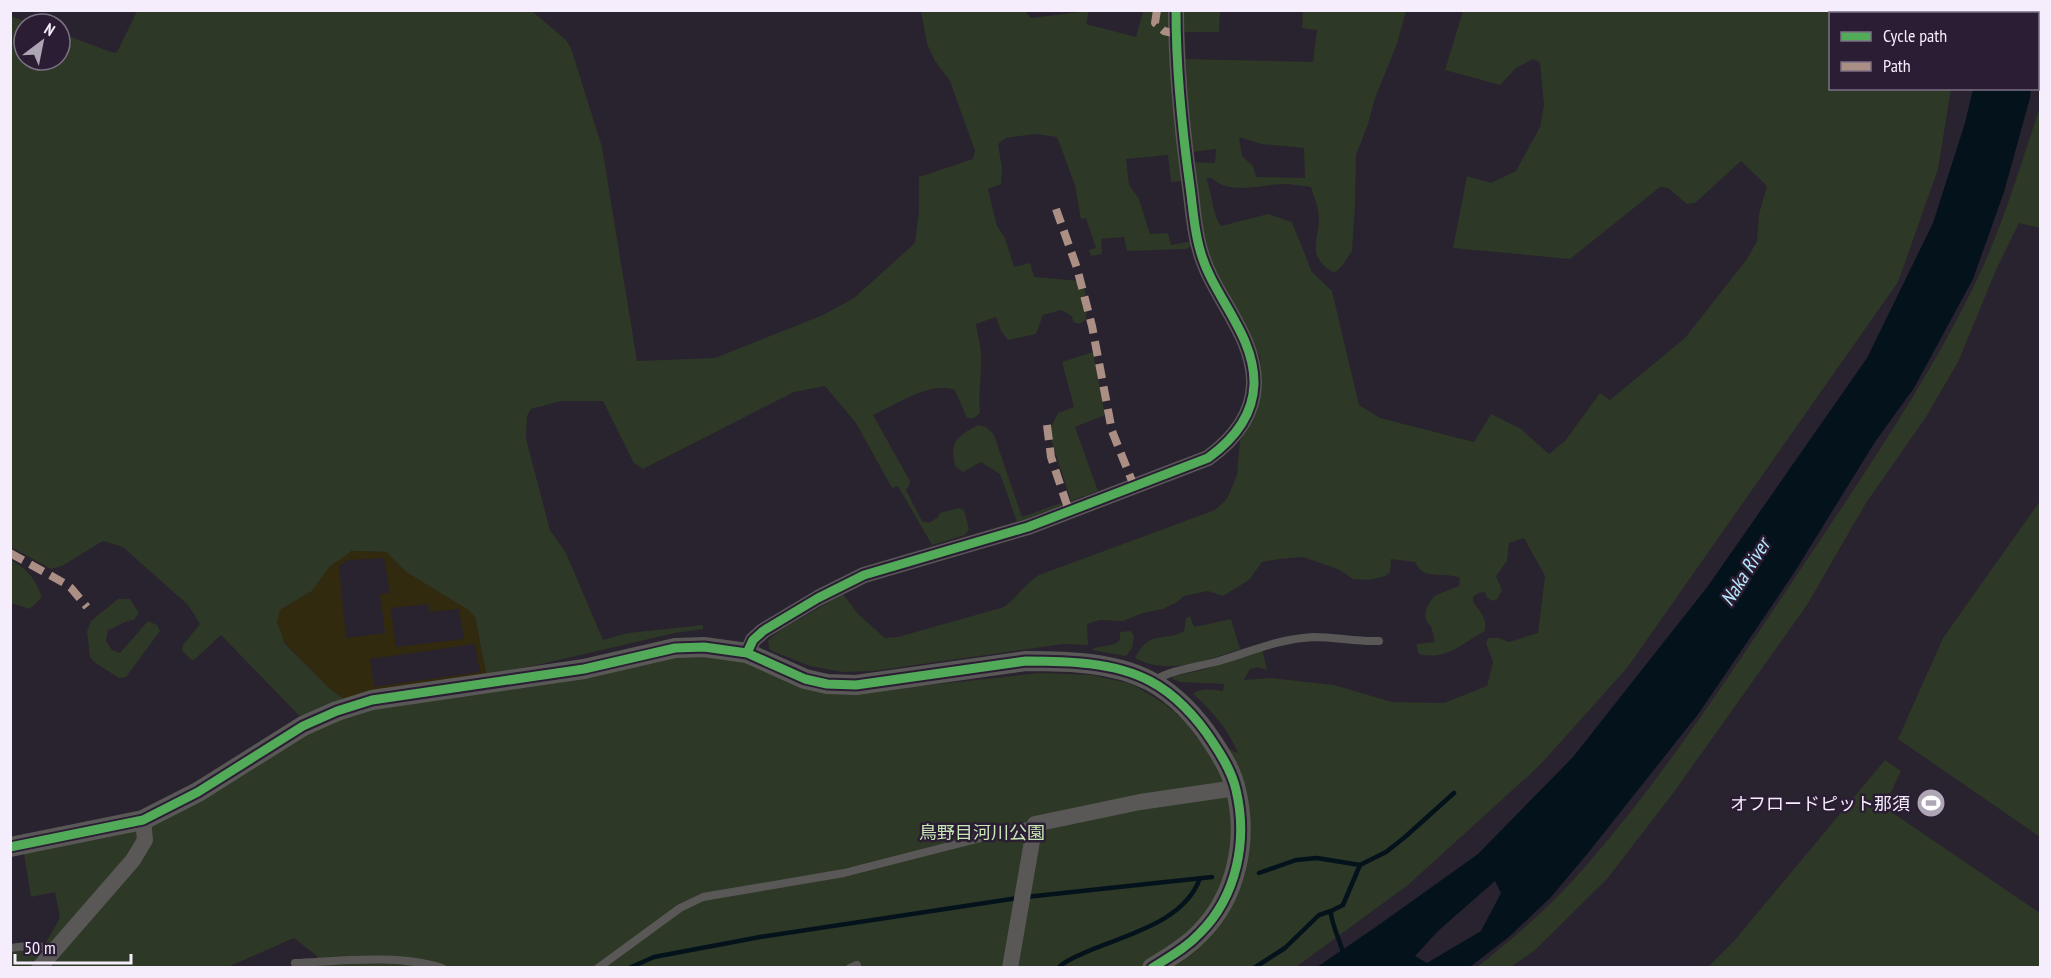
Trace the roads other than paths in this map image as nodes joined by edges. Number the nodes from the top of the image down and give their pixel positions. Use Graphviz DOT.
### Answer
graph roads {
  1 [pos="1176,10"];
  2 [pos="1379,641"];
  3 [pos="747,653"];
  4 [pos="1152,682"];
  5 [pos="1236,788"];
  6 [pos="143,820"];
  7 [pos="1035,825"];
  8 [pos="10,847"];
  9 [pos="10,948"];
  10 [pos="54,950"];
  11 [pos="295,963"];
  12 [pos="39,968"];
  13 [pos="442,968"];
  14 [pos="598,968"];
  15 [pos="1010,968"];
  16 [pos="1152,968"];
  1 -- 3 [label="street"];
  2 -- 4 [label="lane"];
  3 -- 4 [label="street"];
  3 -- 6 [label="street"];
  4 -- 5 [label="street"];
  5 -- 7 [label="street"];
  5 -- 16 [label="street"];
  6 -- 8 [label="street"];
  6 -- 10 [label="street"];
  7 -- 14 [label="lane"];
  7 -- 15 [label="street"];
  9 -- 10 [label="lane"];
  10 -- 12 [label="street"];
  11 -- 13 [label="lane"];
}
